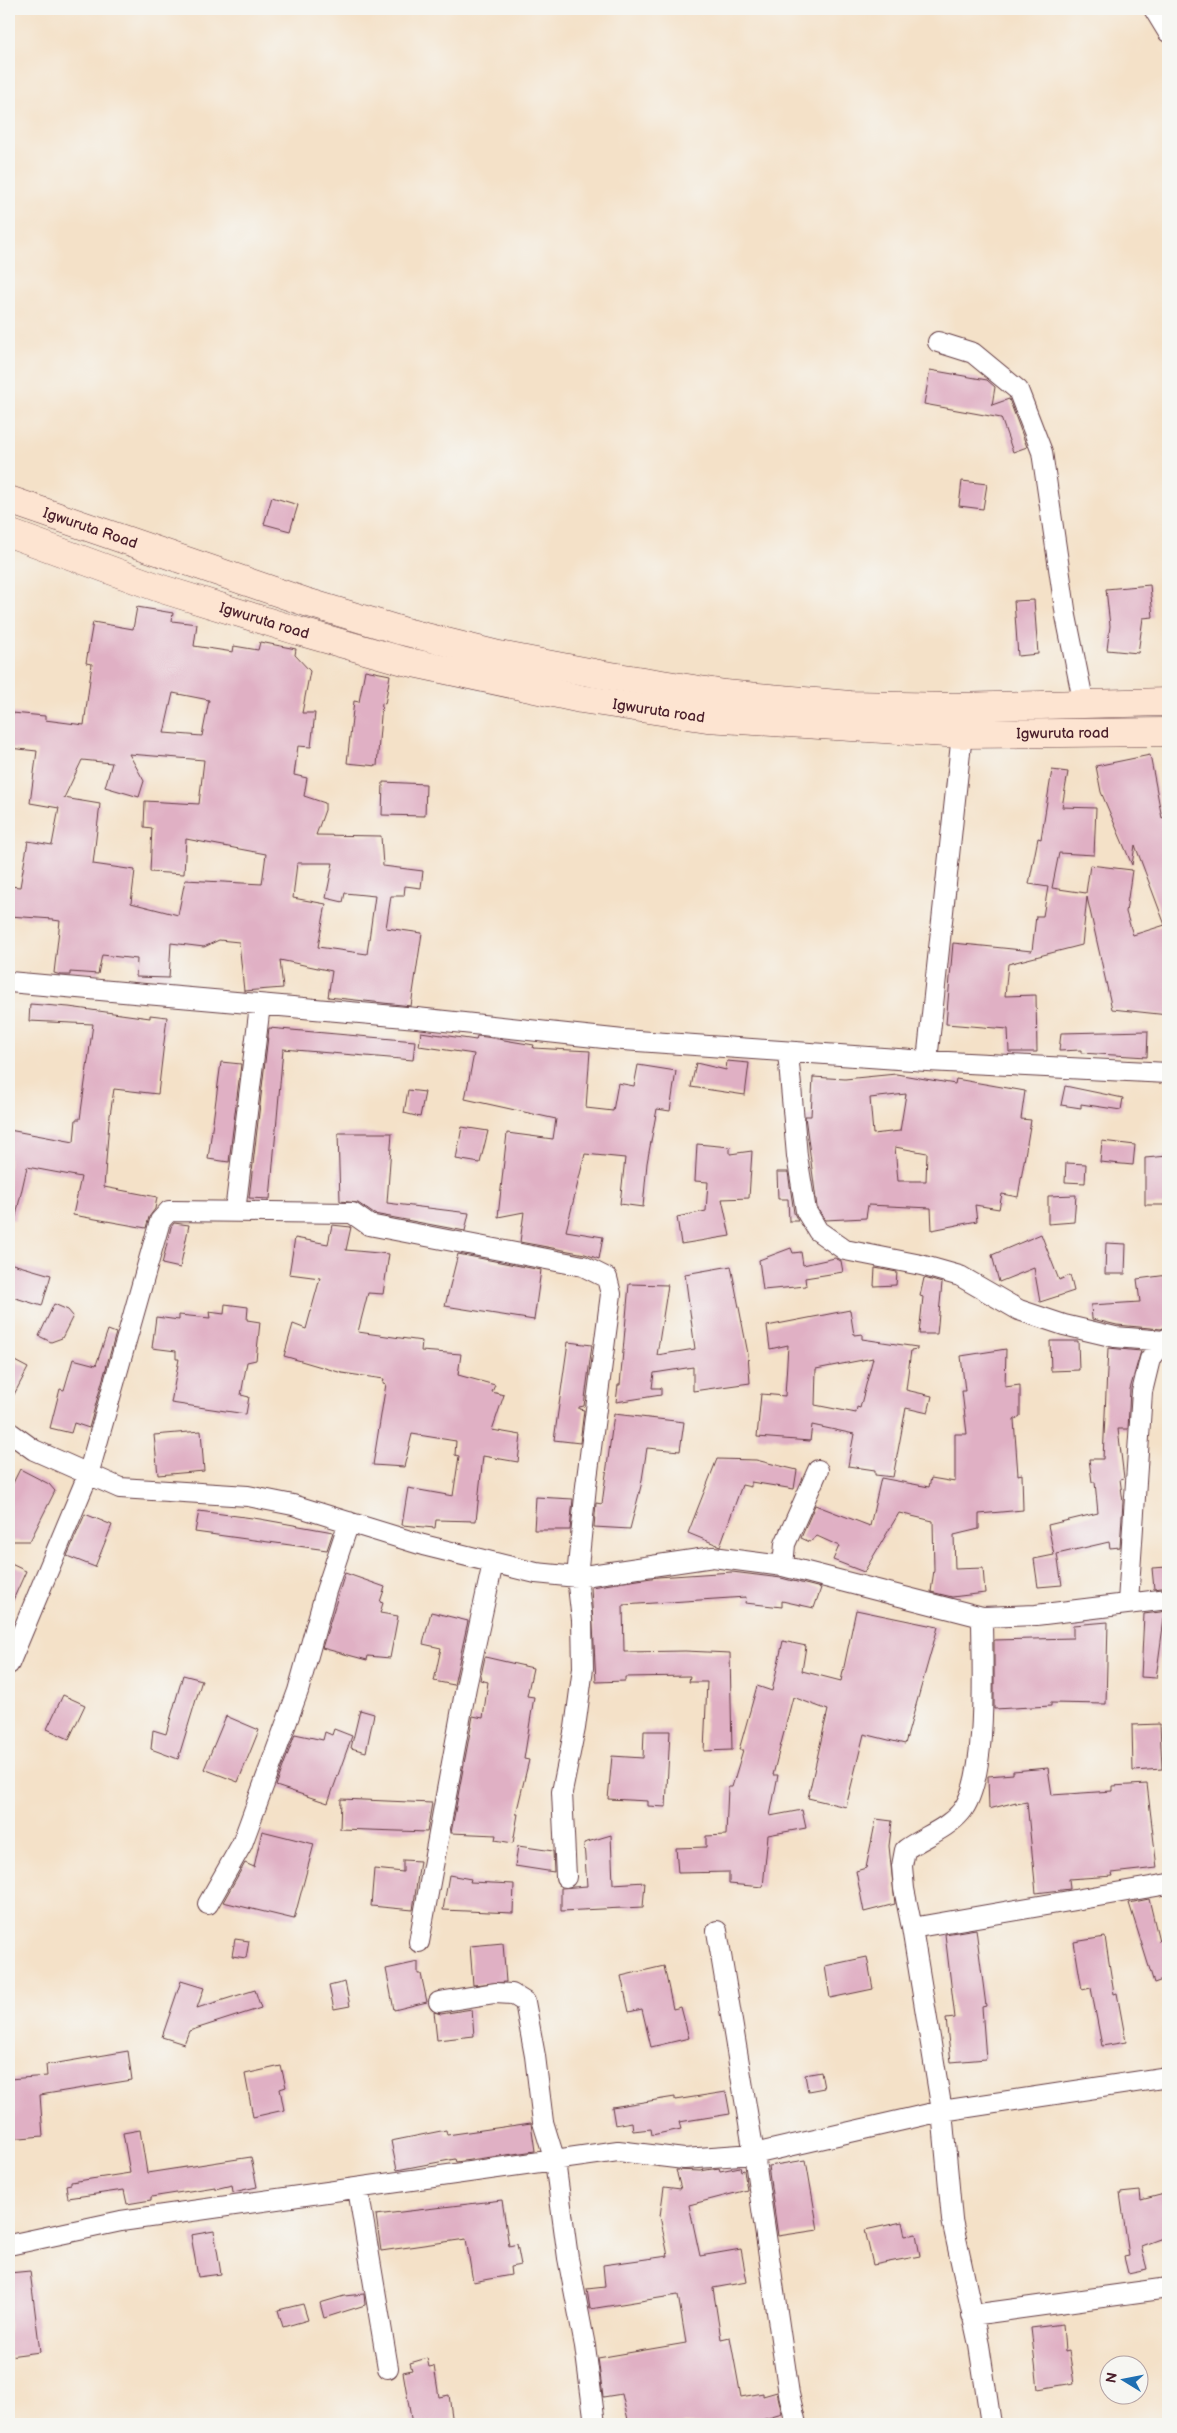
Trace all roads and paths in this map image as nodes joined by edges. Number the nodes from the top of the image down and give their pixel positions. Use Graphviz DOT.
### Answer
graph roads {
  1 [pos="1154,9"];
  2 [pos="1168,32"];
  3 [pos="938,342"];
  4 [pos="9,500"];
  5 [pos="9,533"];
  6 [pos="173,556"];
  7 [pos="162,589"];
  8 [pos="1168,702"];
  9 [pos="1084,705"];
  10 [pos="1168,732"];
  11 [pos="962,734"];
  12 [pos="9,982"];
  13 [pos="260,1005"];
  14 [pos="788,1052"];
  15 [pos="927,1061"];
  16 [pos="1168,1073"];
  17 [pos="235,1212"];
  18 [pos="1166,1340"];
  19 [pos="9,1432"];
  20 [pos="818,1470"];
  21 [pos="88,1475"];
  22 [pos="349,1522"];
  23 [pos="493,1563"];
  24 [pos="783,1566"];
  25 [pos="577,1577"];
  26 [pos="1168,1599"];
  27 [pos="1128,1602"];
  28 [pos="982,1617"];
  29 [pos="9,1664"];
  30 [pos="566,1877"];
  31 [pos="1168,1884"];
  32 [pos="208,1904"];
  33 [pos="912,1928"];
  34 [pos="717,1931"];
  35 [pos="419,1942"];
  36 [pos="439,2002"];
  37 [pos="1168,2077"];
  38 [pos="942,2111"];
  39 [pos="754,2154"];
  40 [pos="555,2161"];
  41 [pos="358,2189"];
  42 [pos="9,2245"];
  43 [pos="1168,2288"];
  44 [pos="972,2315"];
  45 [pos="388,2368"];
  46 [pos="594,2424"];
  47 [pos="796,2424"];
  48 [pos="991,2424"];
  1 -- 2 [label="street"];
  3 -- 9 [label="street"];
  4 -- 6 [label="main road, Igwuruta Road"];
  5 -- 7 [label="main road"];
  6 -- 7 [label="main road"];
  6 -- 9 [label="main road, Igwuruta road"];
  7 -- 11 [label="main road, Igwuruta road"];
  8 -- 9 [label="main road, Igwuruta road"];
  10 -- 11 [label="main road, Igwuruta road"];
  11 -- 15 [label="street"];
  12 -- 13 [label="street"];
  13 -- 14 [label="street"];
  13 -- 17 [label="street"];
  14 -- 15 [label="street"];
  14 -- 18 [label="street"];
  15 -- 16 [label="street"];
  17 -- 21 [label="street"];
  17 -- 25 [label="street"];
  18 -- 27 [label="street"];
  19 -- 21 [label="street"];
  20 -- 24 [label="street"];
  21 -- 22 [label="street"];
  21 -- 29 [label="street"];
  22 -- 23 [label="street"];
  22 -- 32 [label="street"];
  23 -- 25 [label="street"];
  23 -- 35 [label="street"];
  24 -- 25 [label="street"];
  24 -- 28 [label="street"];
  25 -- 30 [label="street"];
  26 -- 27 [label="street"];
  27 -- 28 [label="street"];
  28 -- 33 [label="street"];
  31 -- 33 [label="street"];
  33 -- 38 [label="street"];
  34 -- 39 [label="street"];
  36 -- 40 [label="street"];
  37 -- 38 [label="street"];
  38 -- 39 [label="street"];
  38 -- 44 [label="street"];
  39 -- 40 [label="street"];
  39 -- 47 [label="street"];
  40 -- 41 [label="street"];
  40 -- 46 [label="street"];
  41 -- 42 [label="street"];
  41 -- 45 [label="street"];
  43 -- 44 [label="street"];
  44 -- 48 [label="street"];
}
